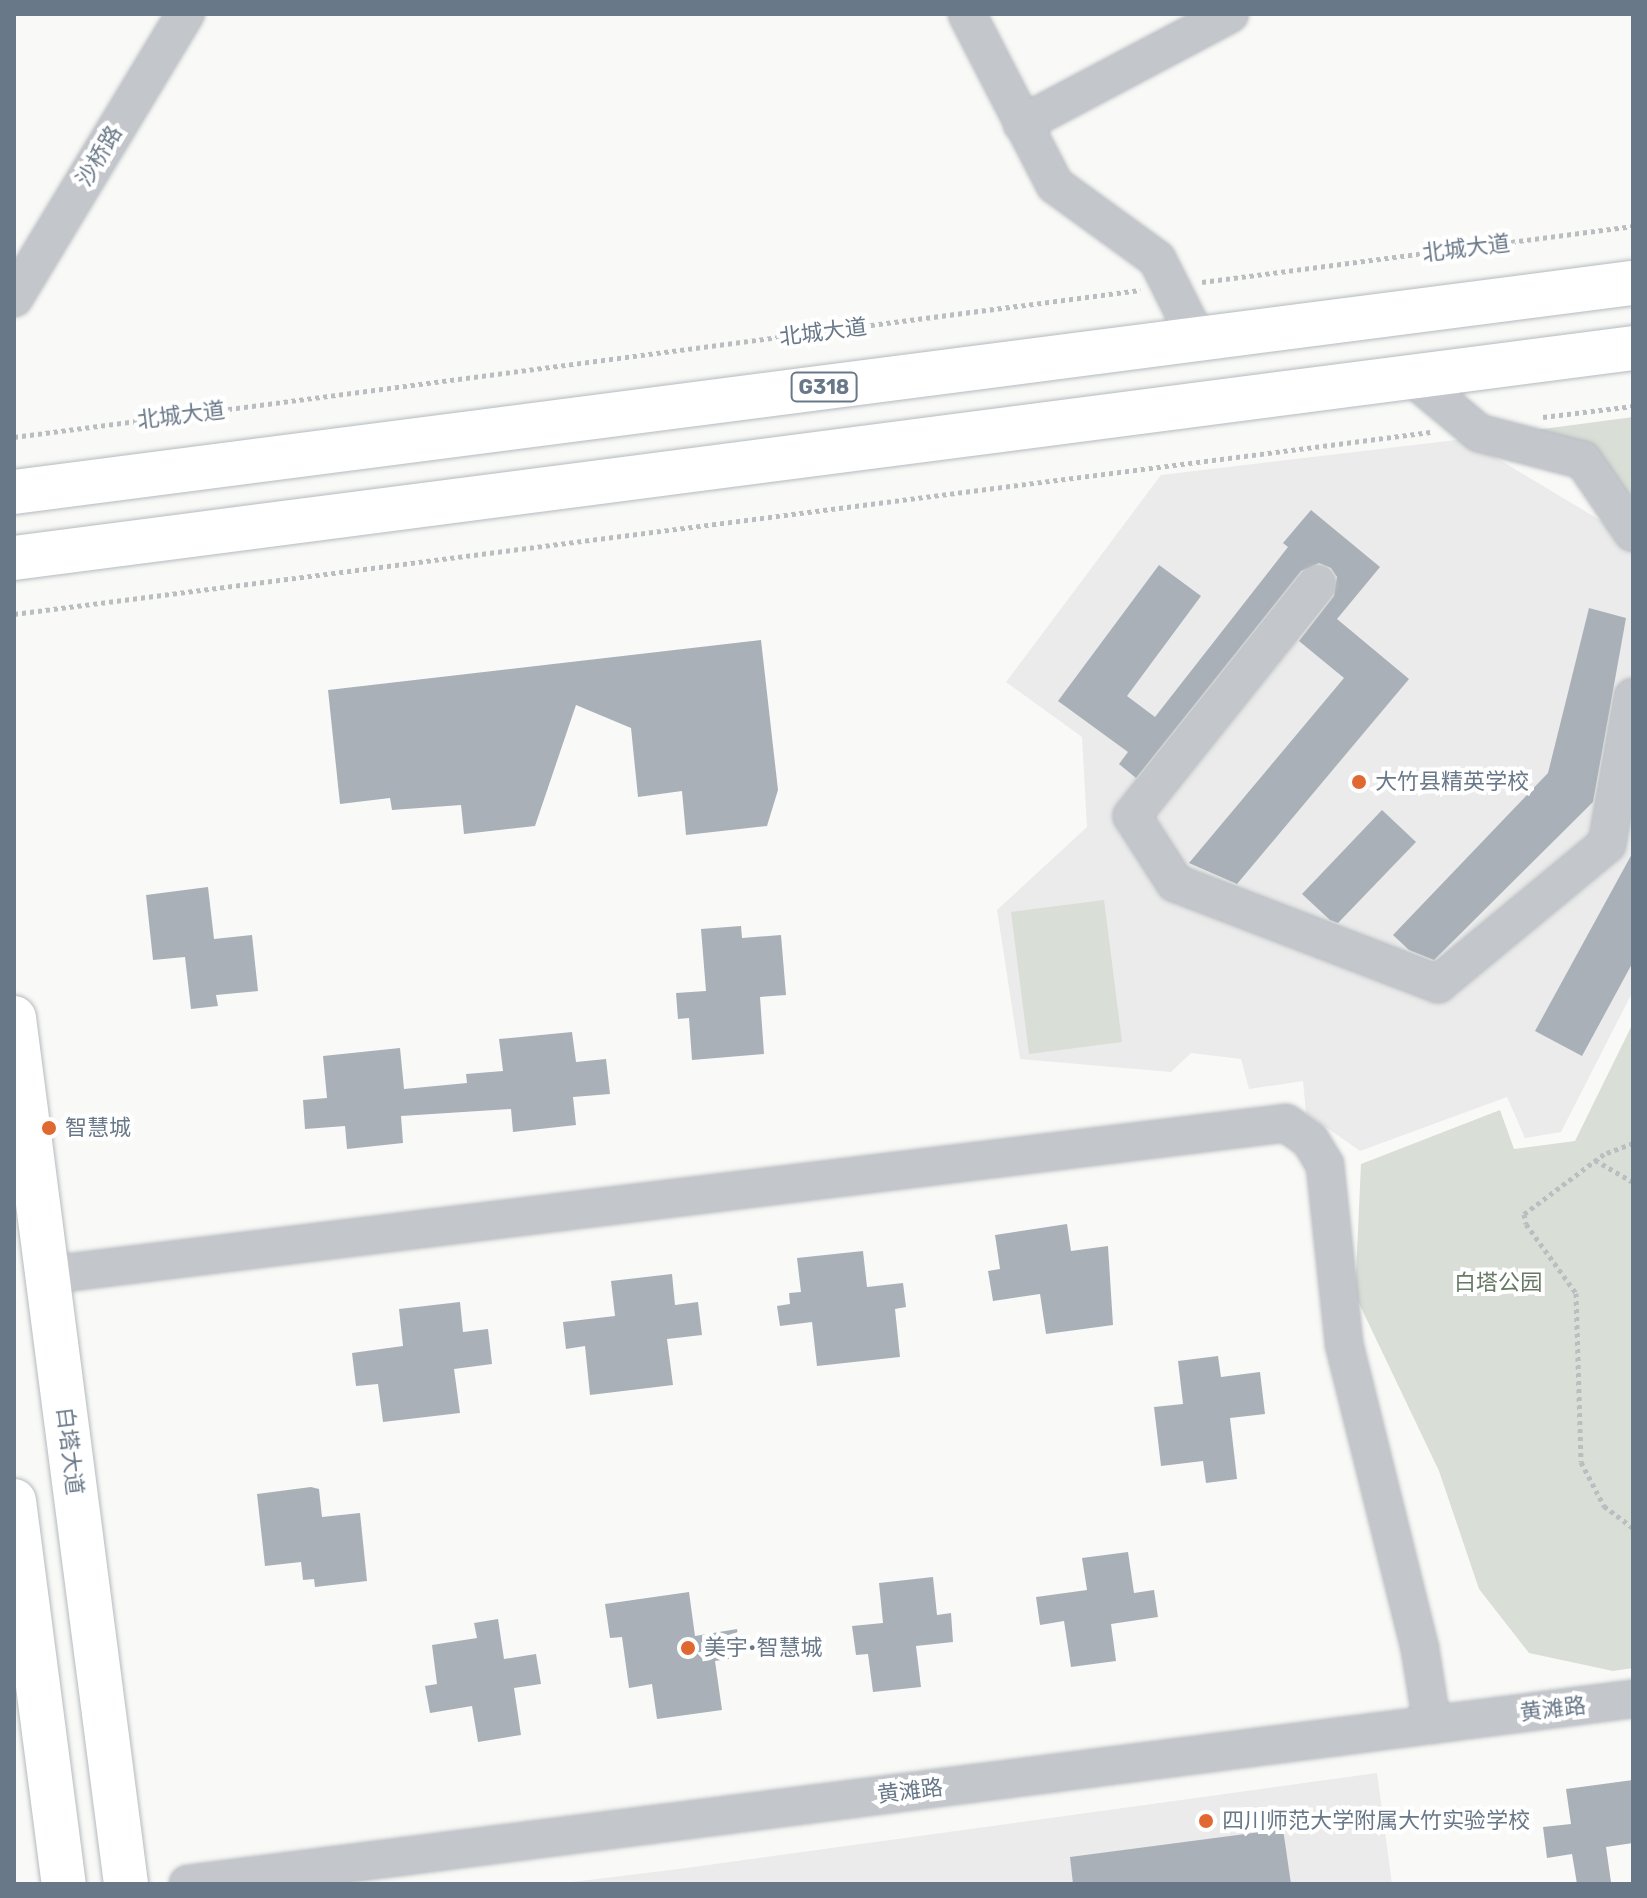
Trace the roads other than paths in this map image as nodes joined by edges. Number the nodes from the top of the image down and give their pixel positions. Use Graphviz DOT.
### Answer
graph roads {
  1 [pos="185,14"];
  2 [pos="967,14"];
  3 [pos="1230,14"];
  4 [pos="1022,124"];
  5 [pos="1633,283"];
  6 [pos="14,298"];
  7 [pos="1197,339"];
  8 [pos="1633,348"];
  9 [pos="1412,377"];
  10 [pos="14,492"];
  11 [pos="1633,533"];
  12 [pos="14,558"];
  13 [pos="1317,584"];
  14 [pos="1633,697"];
  15 [pos="14,1018"];
  16 [pos="48,1275"];
  17 [pos="14,1501"];
  18 [pos="1633,1699"];
  19 [pos="1432,1725"];
  20 [pos="64,1884"];
  21 [pos="126,1884"];
  22 [pos="188,1884"];
  1 -- 6 [label="street, 沙桥路"];
  2 -- 4 [label="street"];
  3 -- 4 [label="street"];
  4 -- 7 [label="street"];
  5 -- 7 [label="main road, G318"];
  7 -- 10 [label="main road, G318"];
  8 -- 9 [label="main road"];
  9 -- 11 [label="street"];
  9 -- 12 [label="main road"];
  13 -- 14 [label="street"];
  15 -- 16 [label="main road, 白塔大道"];
  16 -- 19 [label="street"];
  16 -- 21 [label="main road, 白塔大道"];
  17 -- 20 [label="main road"];
  18 -- 19 [label="street, 黄滩路"];
  19 -- 22 [label="street, 黄滩路"];
}
